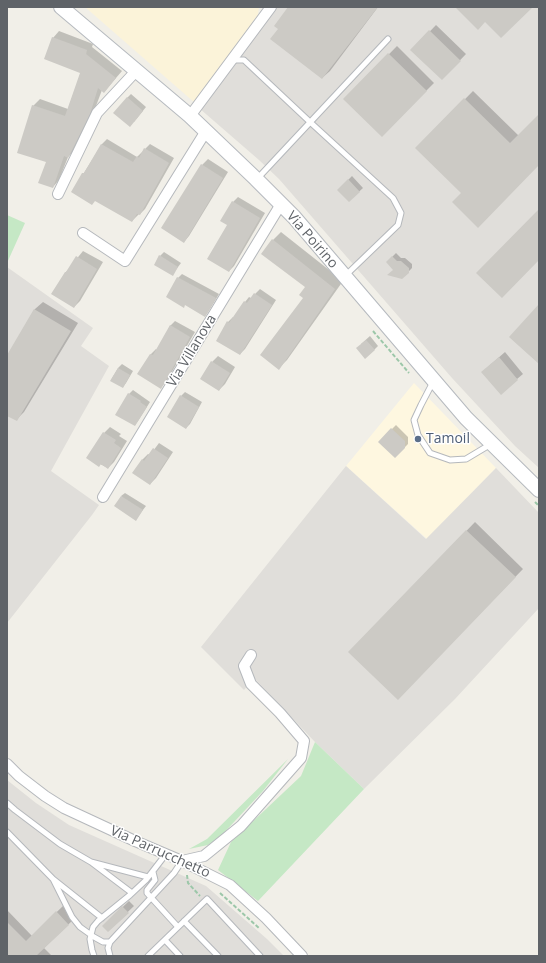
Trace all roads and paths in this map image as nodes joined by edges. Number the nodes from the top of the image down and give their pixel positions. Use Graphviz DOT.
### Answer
graph roads {
  1 [pos="272,7"];
  2 [pos="63,8"];
  3 [pos="388,39"];
  4 [pos="233,60"];
  5 [pos="137,70"];
  6 [pos="190,116"];
  7 [pos="310,122"];
  8 [pos="206,131"];
  9 [pos="256,179"];
  10 [pos="58,194"];
  11 [pos="281,204"];
  12 [pos="83,233"];
  13 [pos="344,276"];
  14 [pos="370,327"];
  15 [pos="412,376"];
  16 [pos="434,381"];
  17 [pos="491,444"];
  18 [pos="535,494"];
  19 [pos="103,497"];
  20 [pos="539,506"];
  21 [pos="251,654"];
  22 [pos="7,764"];
  23 [pos="7,803"];
  24 [pos="7,832"];
  25 [pos="166,854"];
  26 [pos="182,860"];
  27 [pos="91,862"];
  28 [pos="153,872"];
  29 [pos="188,874"];
  30 [pos="148,877"];
  31 [pos="53,880"];
  32 [pos="132,893"];
  33 [pos="151,898"];
  34 [pos="205,901"];
  35 [pos="102,918"];
  36 [pos="184,921"];
  37 [pos="178,927"];
  38 [pos="91,935"];
  39 [pos="165,940"];
  40 [pos="110,942"];
  41 [pos="94,956"];
  42 [pos="110,956"];
  43 [pos="148,956"];
  44 [pos="180,956"];
  45 [pos="218,956"];
  46 [pos="260,956"];
  47 [pos="302,956"];
  1 -- 4 [label="street"];
  2 -- 5 [label="main road, Via Poirino"];
  3 -- 7 [label="lane"];
  4 -- 6 [label="street"];
  4 -- 7 [label="lane"];
  5 -- 6 [label="main road, Via Poirino"];
  5 -- 10 [label="street"];
  6 -- 8 [label="main road, Via Poirino"];
  7 -- 9 [label="lane"];
  7 -- 13 [label="lane"];
  8 -- 9 [label="main road, Via Poirino"];
  8 -- 12 [label="street"];
  9 -- 11 [label="main road, Via Poirino"];
  11 -- 13 [label="main road, Via Poirino"];
  11 -- 19 [label="street, Via Villanova"];
  13 -- 16 [label="main road, Via Poirino"];
  14 -- 15 [label="path"];
  16 -- 17 [label="main road, Via Poirino"];
  16 -- 17 [label="lane"];
  17 -- 18 [label="main road, Via Poirino"];
  18 -- 20 [label="path"];
  21 -- 26 [label="street"];
  22 -- 25 [label="street, Via Parrucchetto"];
  23 -- 27 [label="lane"];
  24 -- 31 [label="lane"];
  25 -- 26 [label="street, Via Parrucchetto"];
  25 -- 28 [label="lane"];
  26 -- 33 [label="lane"];
  26 -- 47 [label="street, Via Parrucchetto"];
  27 -- 30 [label="lane"];
  27 -- 32 [label="lane"];
  28 -- 30 [label="lane"];
  28 -- 33 [label="lane"];
  29 -- 34 [label="path"];
  30 -- 32 [label="lane"];
  31 -- 35 [label="lane"];
  31 -- 38 [label="lane"];
  32 -- 35 [label="lane"];
  33 -- 37 [label="lane"];
  33 -- 40 [label="lane"];
  34 -- 36 [label="lane"];
  34 -- 46 [label="lane"];
  35 -- 38 [label="lane"];
  36 -- 37 [label="lane"];
  36 -- 45 [label="lane"];
  37 -- 39 [label="lane"];
  38 -- 40 [label="lane"];
  38 -- 41 [label="lane"];
  39 -- 43 [label="lane"];
  39 -- 44 [label="lane"];
  40 -- 42 [label="lane"];
}
